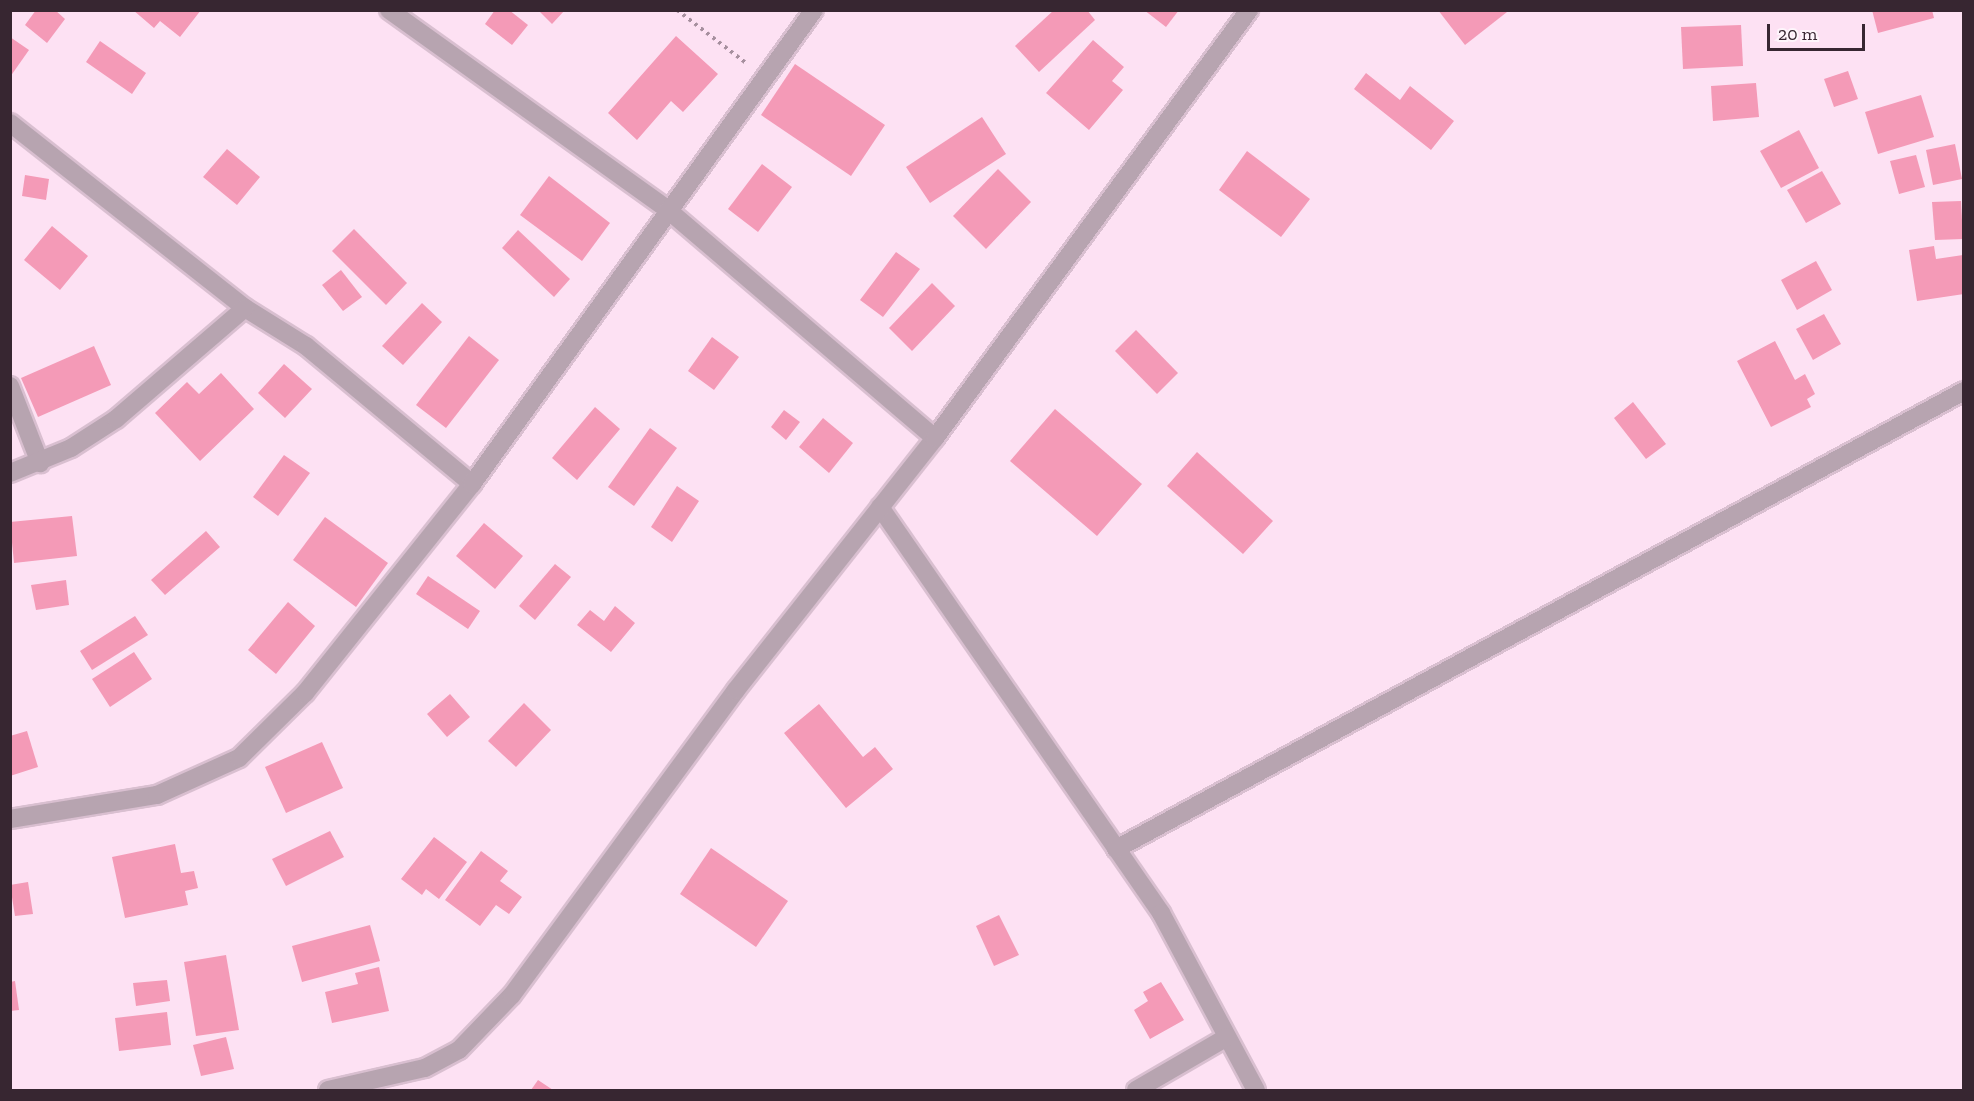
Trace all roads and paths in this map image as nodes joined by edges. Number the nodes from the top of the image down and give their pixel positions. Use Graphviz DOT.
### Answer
graph roads {
  1 [pos="389,10"];
  2 [pos="677,10"];
  3 [pos="814,10"];
  4 [pos="1249,10"];
  5 [pos="766,78"];
  6 [pos="10,123"];
  7 [pos="668,210"];
  8 [pos="245,309"];
  9 [pos="10,386"];
  10 [pos="1964,391"];
  11 [pos="935,438"];
  12 [pos="40,463"];
  13 [pos="10,473"];
  14 [pos="472,484"];
  15 [pos="880,507"];
  16 [pos="10,819"];
  17 [pos="1116,849"];
  18 [pos="1227,1037"];
  19 [pos="334,1090"];
  20 [pos="1136,1090"];
  21 [pos="1256,1090"];
  1 -- 7 [label="street"];
  2 -- 5 [label="path"];
  3 -- 5 [label="street"];
  4 -- 11 [label="street"];
  5 -- 7 [label="street"];
  6 -- 8 [label="street"];
  7 -- 11 [label="street"];
  7 -- 14 [label="street"];
  8 -- 12 [label="street"];
  8 -- 14 [label="street"];
  9 -- 12 [label="street"];
  10 -- 17 [label="street"];
  11 -- 15 [label="street"];
  12 -- 13 [label="street"];
  14 -- 16 [label="street"];
  15 -- 17 [label="street"];
  15 -- 19 [label="street"];
  17 -- 18 [label="street"];
  18 -- 20 [label="street"];
  18 -- 21 [label="street"];
}
